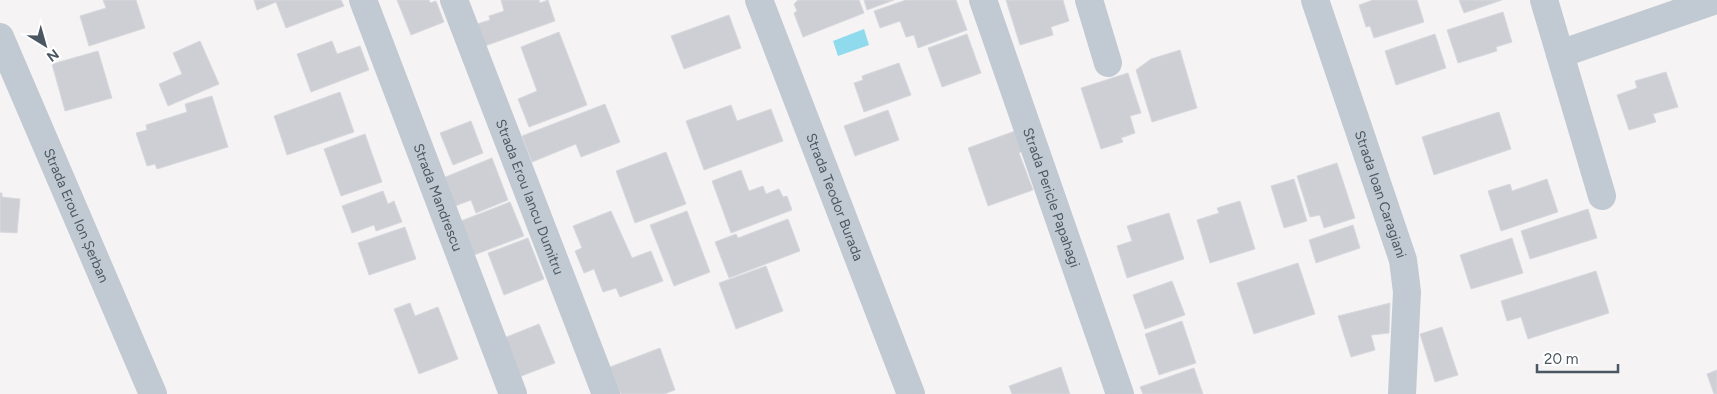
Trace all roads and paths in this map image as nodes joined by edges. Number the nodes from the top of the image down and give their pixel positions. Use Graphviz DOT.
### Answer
graph roads {
  1 [pos="363,0"];
  2 [pos="454,0"];
  3 [pos="759,0"];
  4 [pos="983,0"];
  5 [pos="1089,0"];
  6 [pos="1315,0"];
  7 [pos="1544,0"];
  8 [pos="1716,0"];
  9 [pos="0,37"];
  10 [pos="1560,54"];
  11 [pos="1108,63"];
  12 [pos="1602,196"];
  13 [pos="153,394"];
  14 [pos="513,394"];
  15 [pos="606,394"];
  16 [pos="911,394"];
  17 [pos="1120,394"];
  18 [pos="1402,394"];
  1 -- 14 [label="street, Strada Mandrescu"];
  2 -- 15 [label="street, Strada Erou Iancu Dumitru"];
  3 -- 16 [label="street, Strada Teodor Burada"];
  4 -- 17 [label="street, Strada Pericle Papahagi"];
  5 -- 11 [label="street"];
  6 -- 18 [label="street, Strada Ioan Caragiani"];
  7 -- 10 [label="street"];
  8 -- 10 [label="street"];
  9 -- 13 [label="street, Strada Erou Ion Șerban"];
  10 -- 12 [label="street"];
}
